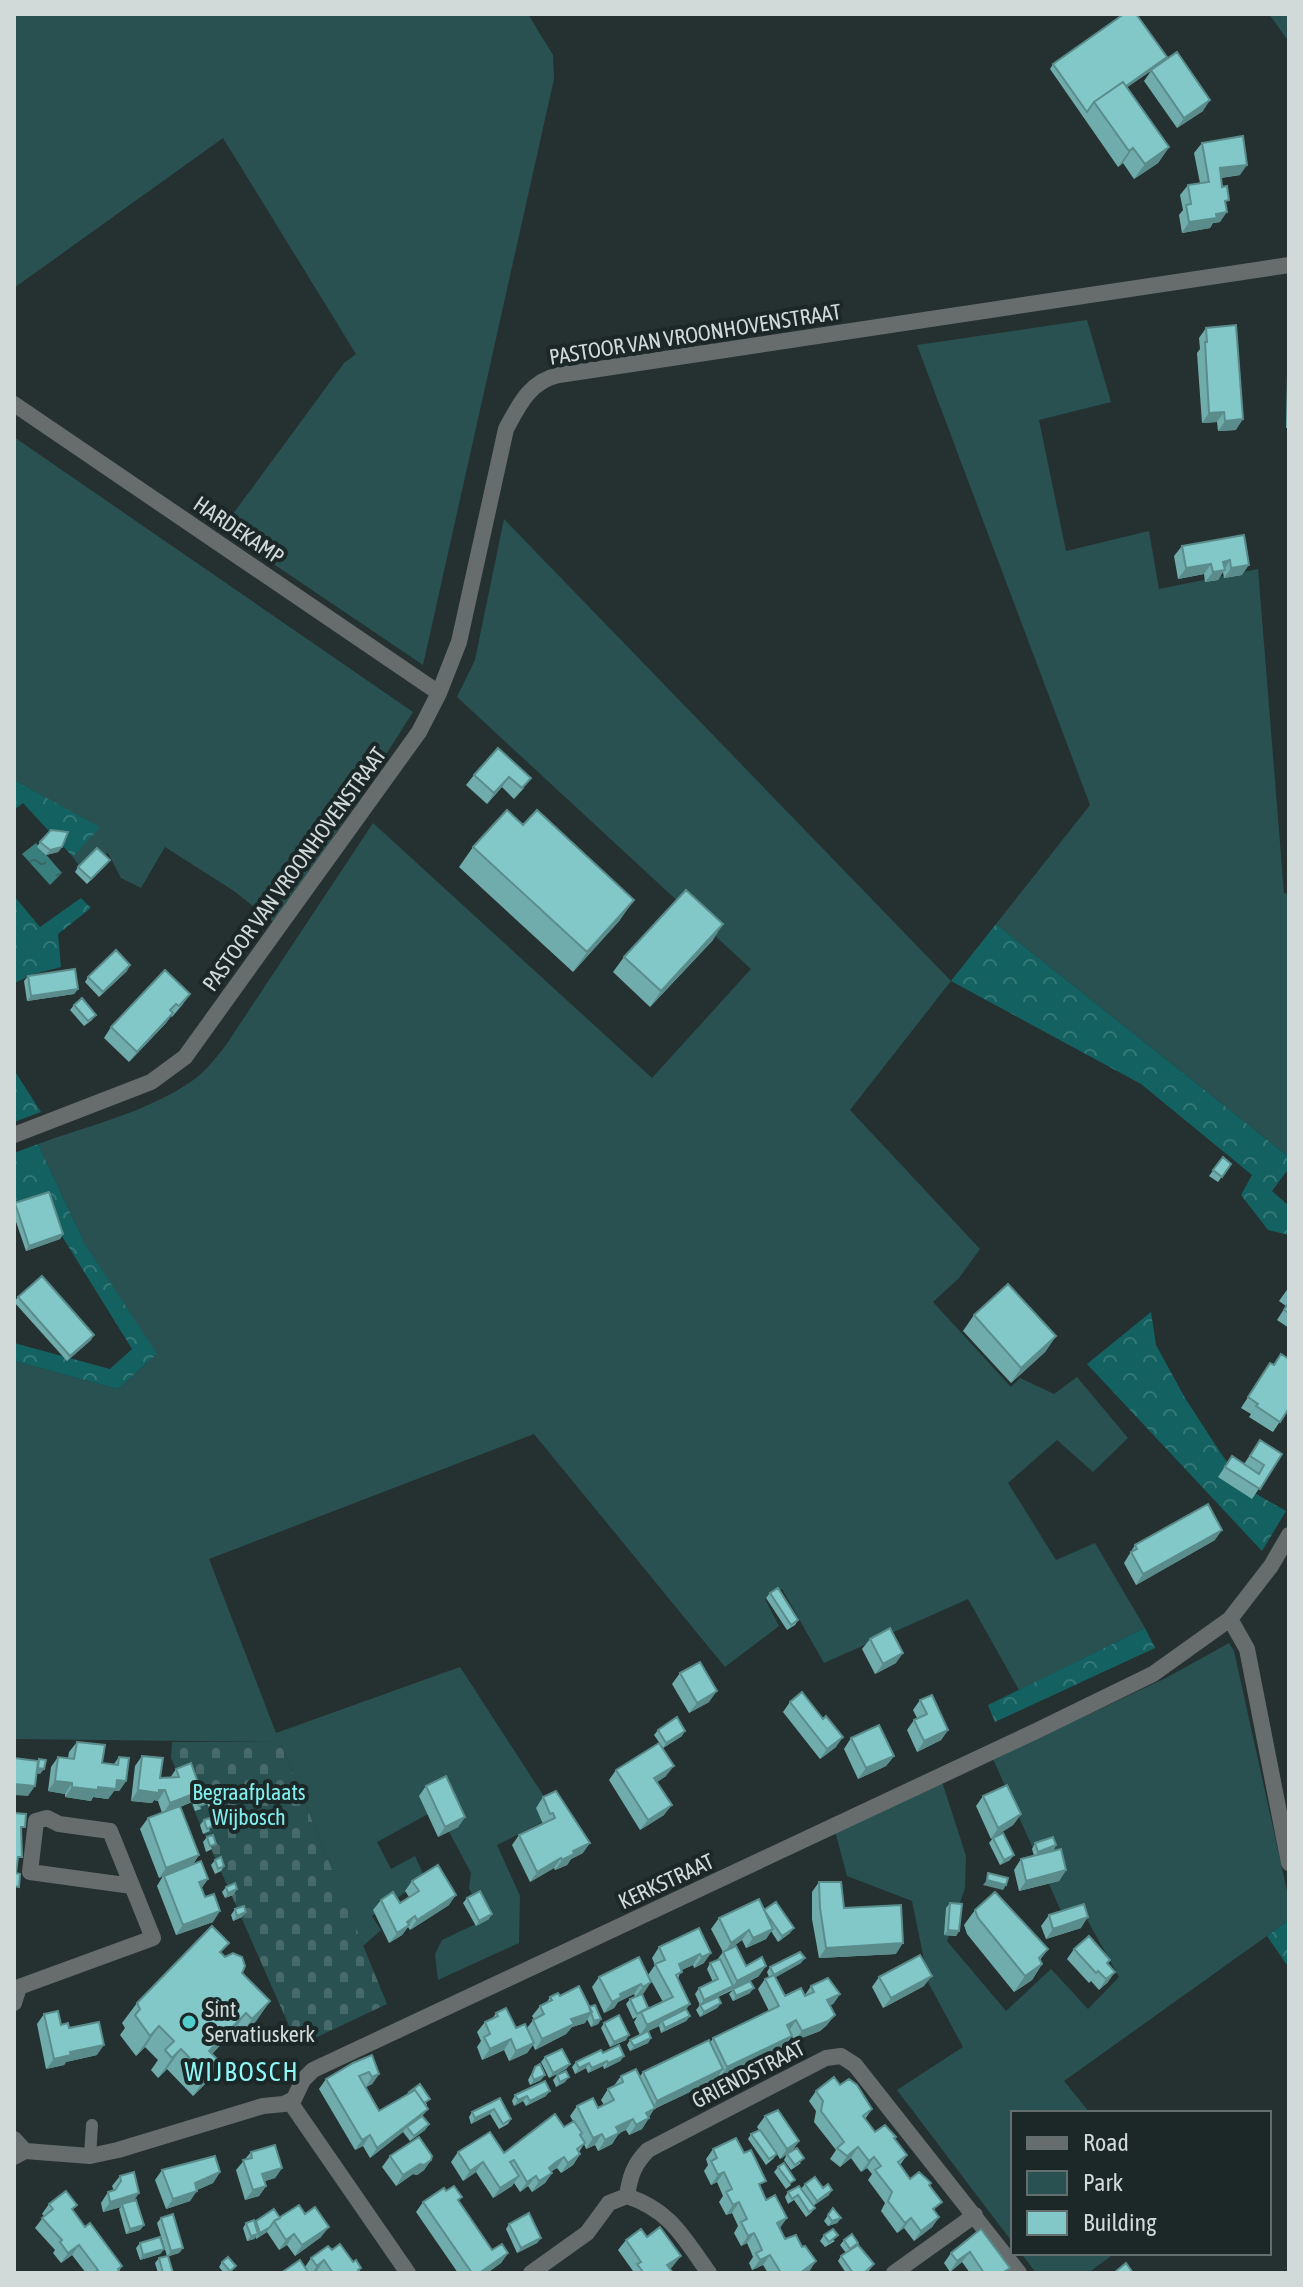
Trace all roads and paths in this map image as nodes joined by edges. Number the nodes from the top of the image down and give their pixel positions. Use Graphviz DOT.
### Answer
graph roads {
  1 [pos="1289,265"];
  2 [pos="14,404"];
  3 [pos="439,693"];
  4 [pos="14,1135"];
  5 [pos="1289,1535"];
  6 [pos="1230,1619"];
  7 [pos="1289,1863"];
  8 [pos="132,1886"];
  9 [pos="14,2003"];
  10 [pos="290,2102"];
  11 [pos="92,2125"];
  12 [pos="18,2149"];
  13 [pos="90,2156"];
  14 [pos="627,2196"];
  15 [pos="975,2215"];
  16 [pos="408,2273"];
  17 [pos="531,2273"];
  18 [pos="709,2273"];
  19 [pos="894,2273"];
  20 [pos="1019,2273"];
  1 -- 3 [label="street, PASTOOR VAN VROONHOVENSTRAAT"];
  2 -- 3 [label="street, HARDEKAMP"];
  3 -- 4 [label="street, PASTOOR VAN VROONHOVENSTRAAT"];
  5 -- 6 [label="street, KERKSTRAAT"];
  6 -- 7 [label="street"];
  6 -- 10 [label="street, KERKSTRAAT"];
  8 -- 8 [label="street"];
  8 -- 9 [label="street"];
  10 -- 13 [label="street"];
  10 -- 16 [label="street"];
  11 -- 13 [label="lane"];
  12 -- 13 [label="street"];
  14 -- 15 [label="street, GRIENDSTRAAT"];
  14 -- 17 [label="street"];
  14 -- 18 [label="street"];
  15 -- 19 [label="street"];
  15 -- 20 [label="street, GRIENDSTRAAT"];
}
